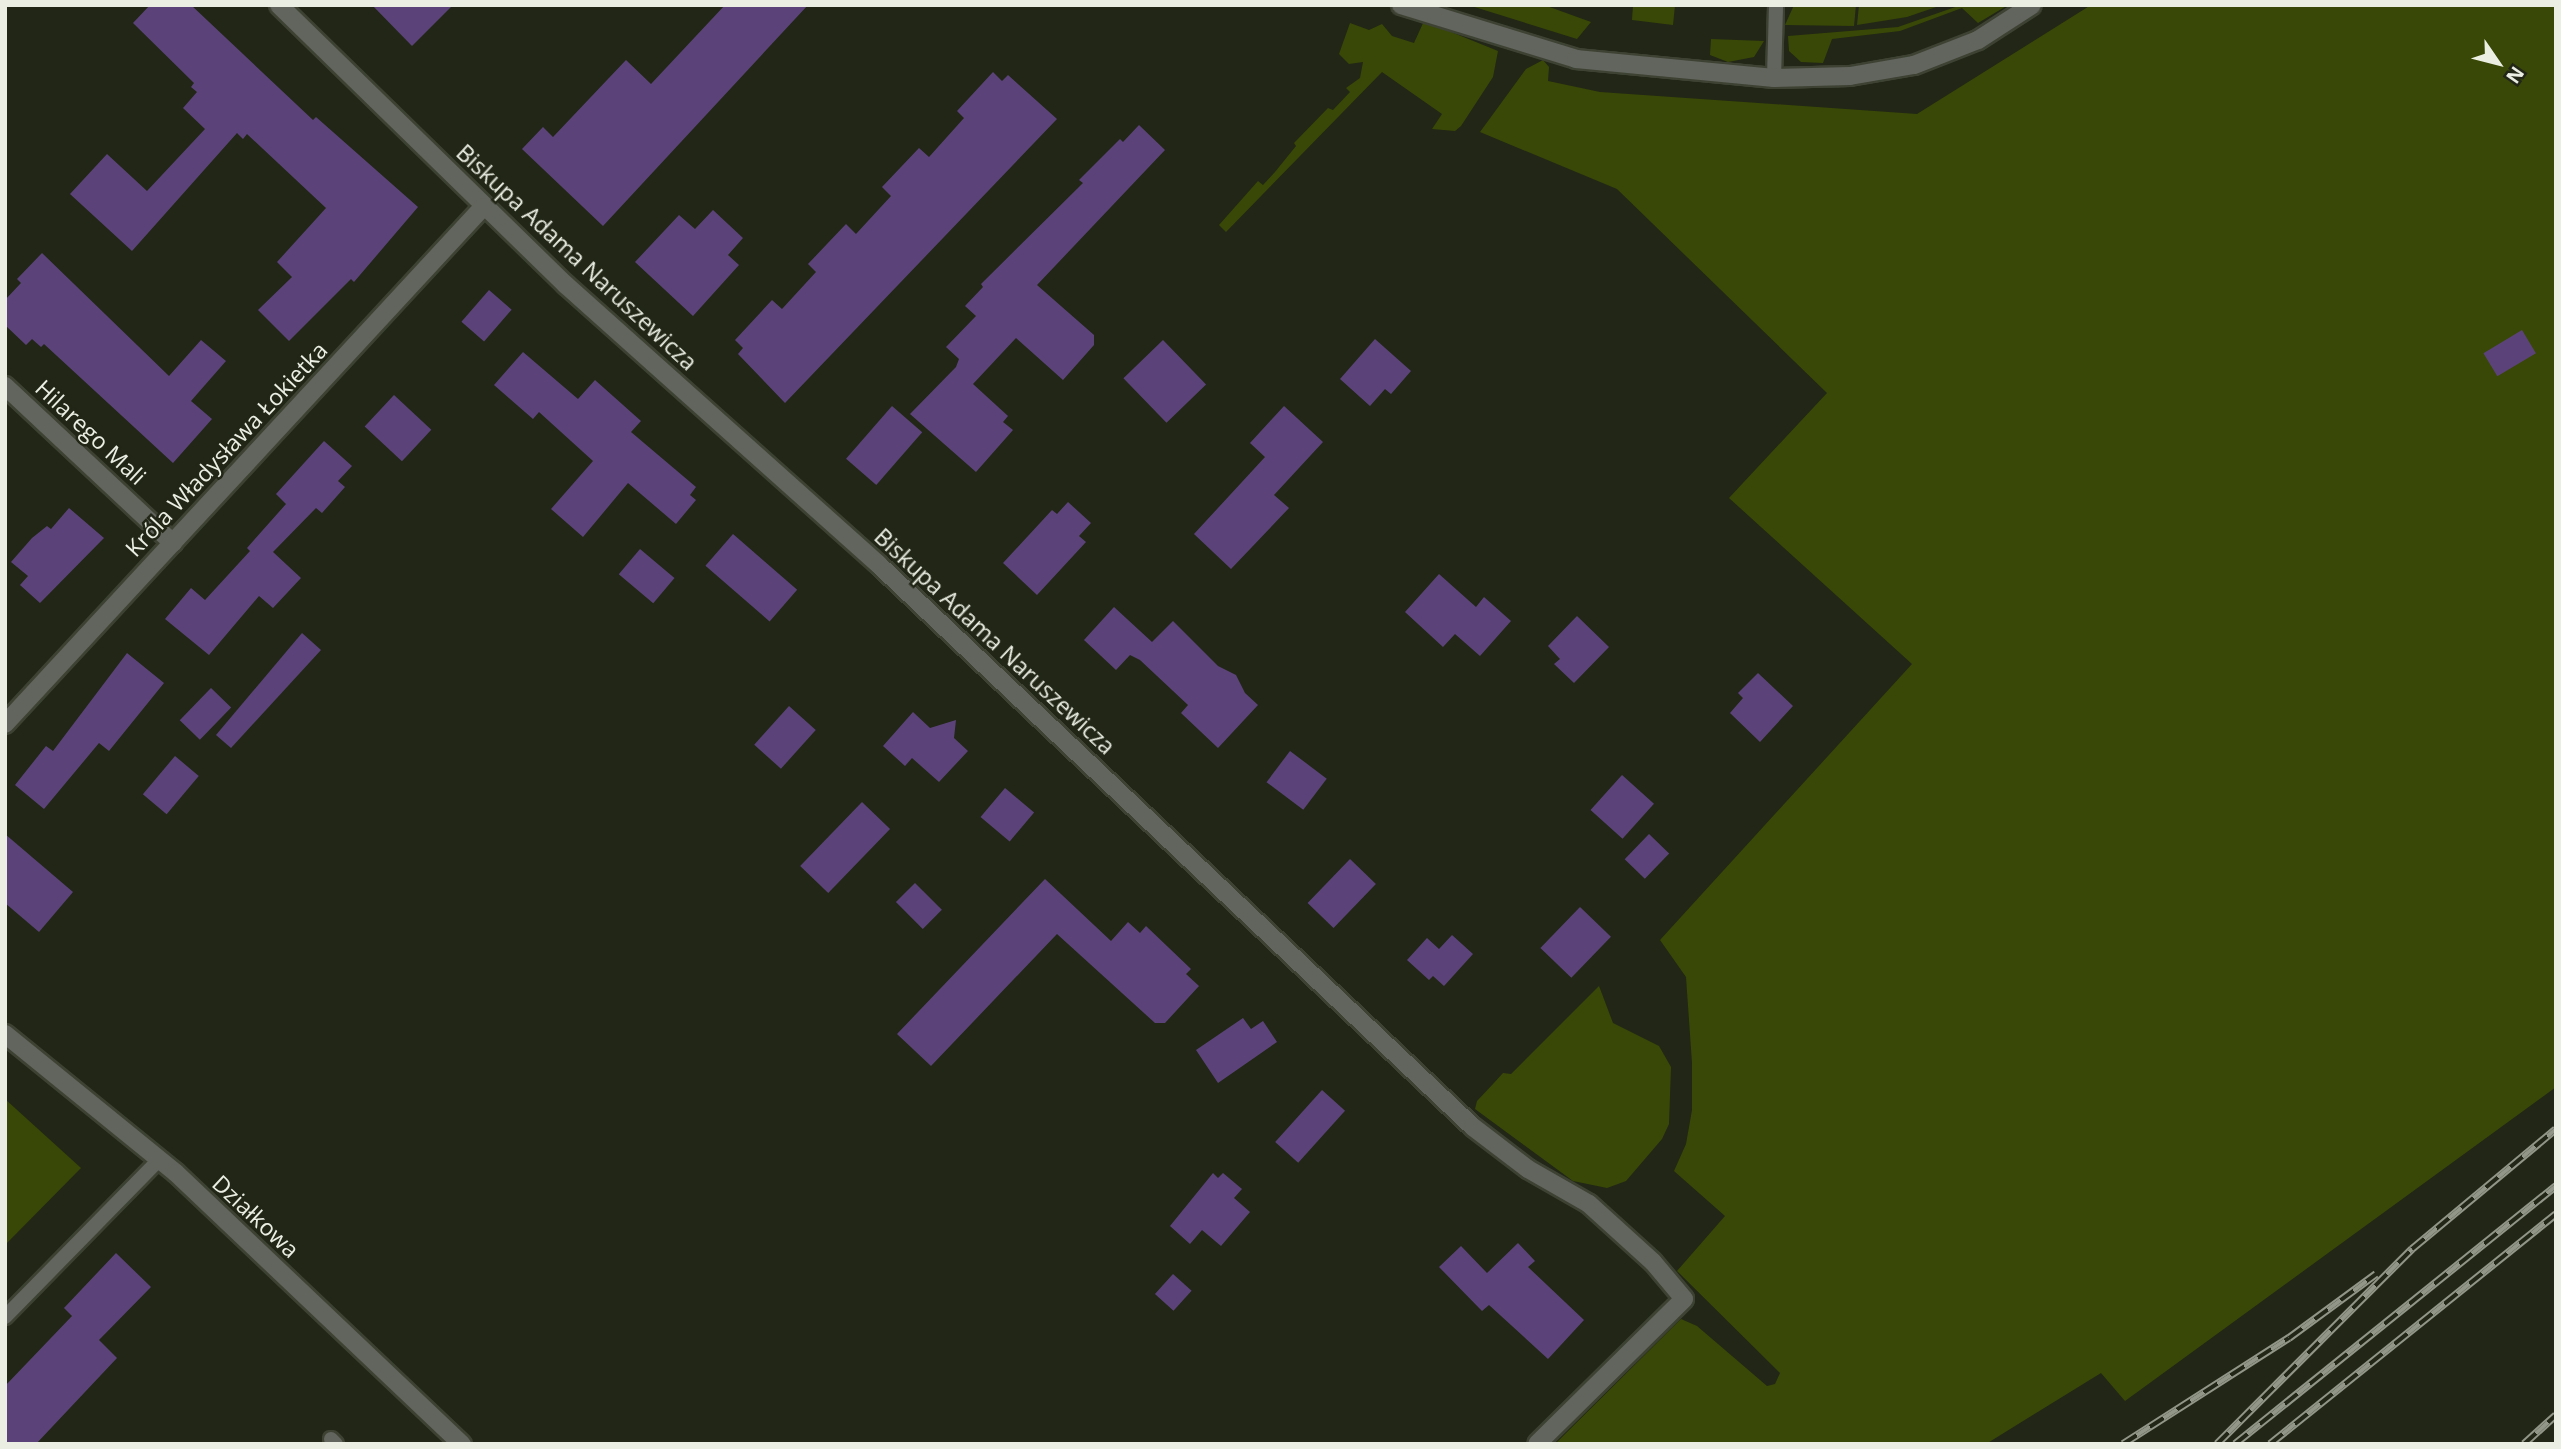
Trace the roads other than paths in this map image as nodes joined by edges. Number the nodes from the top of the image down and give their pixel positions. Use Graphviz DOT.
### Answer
graph roads {
  1 [pos="279,5"];
  2 [pos="1401,5"];
  3 [pos="1776,5"];
  4 [pos="2032,5"];
  5 [pos="1774,78"];
  6 [pos="484,207"];
  7 [pos="5,386"];
  8 [pos="173,543"];
  9 [pos="5,724"];
  10 [pos="5,1034"];
  11 [pos="159,1160"];
  12 [pos="5,1317"];
  13 [pos="463,1444"];
  14 [pos="1537,1444"];
  1 -- 6 [label="street, Biskupa Adama Naruszewicza"];
  2 -- 5 [label="street"];
  3 -- 5 [label="lane"];
  4 -- 5 [label="street"];
  6 -- 8 [label="street, Króla Władysława Łokietka"];
  6 -- 14 [label="street, Biskupa Adama Naruszewicza"];
  7 -- 8 [label="street, Hilarego Mali"];
  8 -- 9 [label="street, Króla Władysława Łokietka"];
  10 -- 11 [label="street, Działkowa"];
  11 -- 12 [label="lane"];
  11 -- 13 [label="street, Działkowa"];
}
